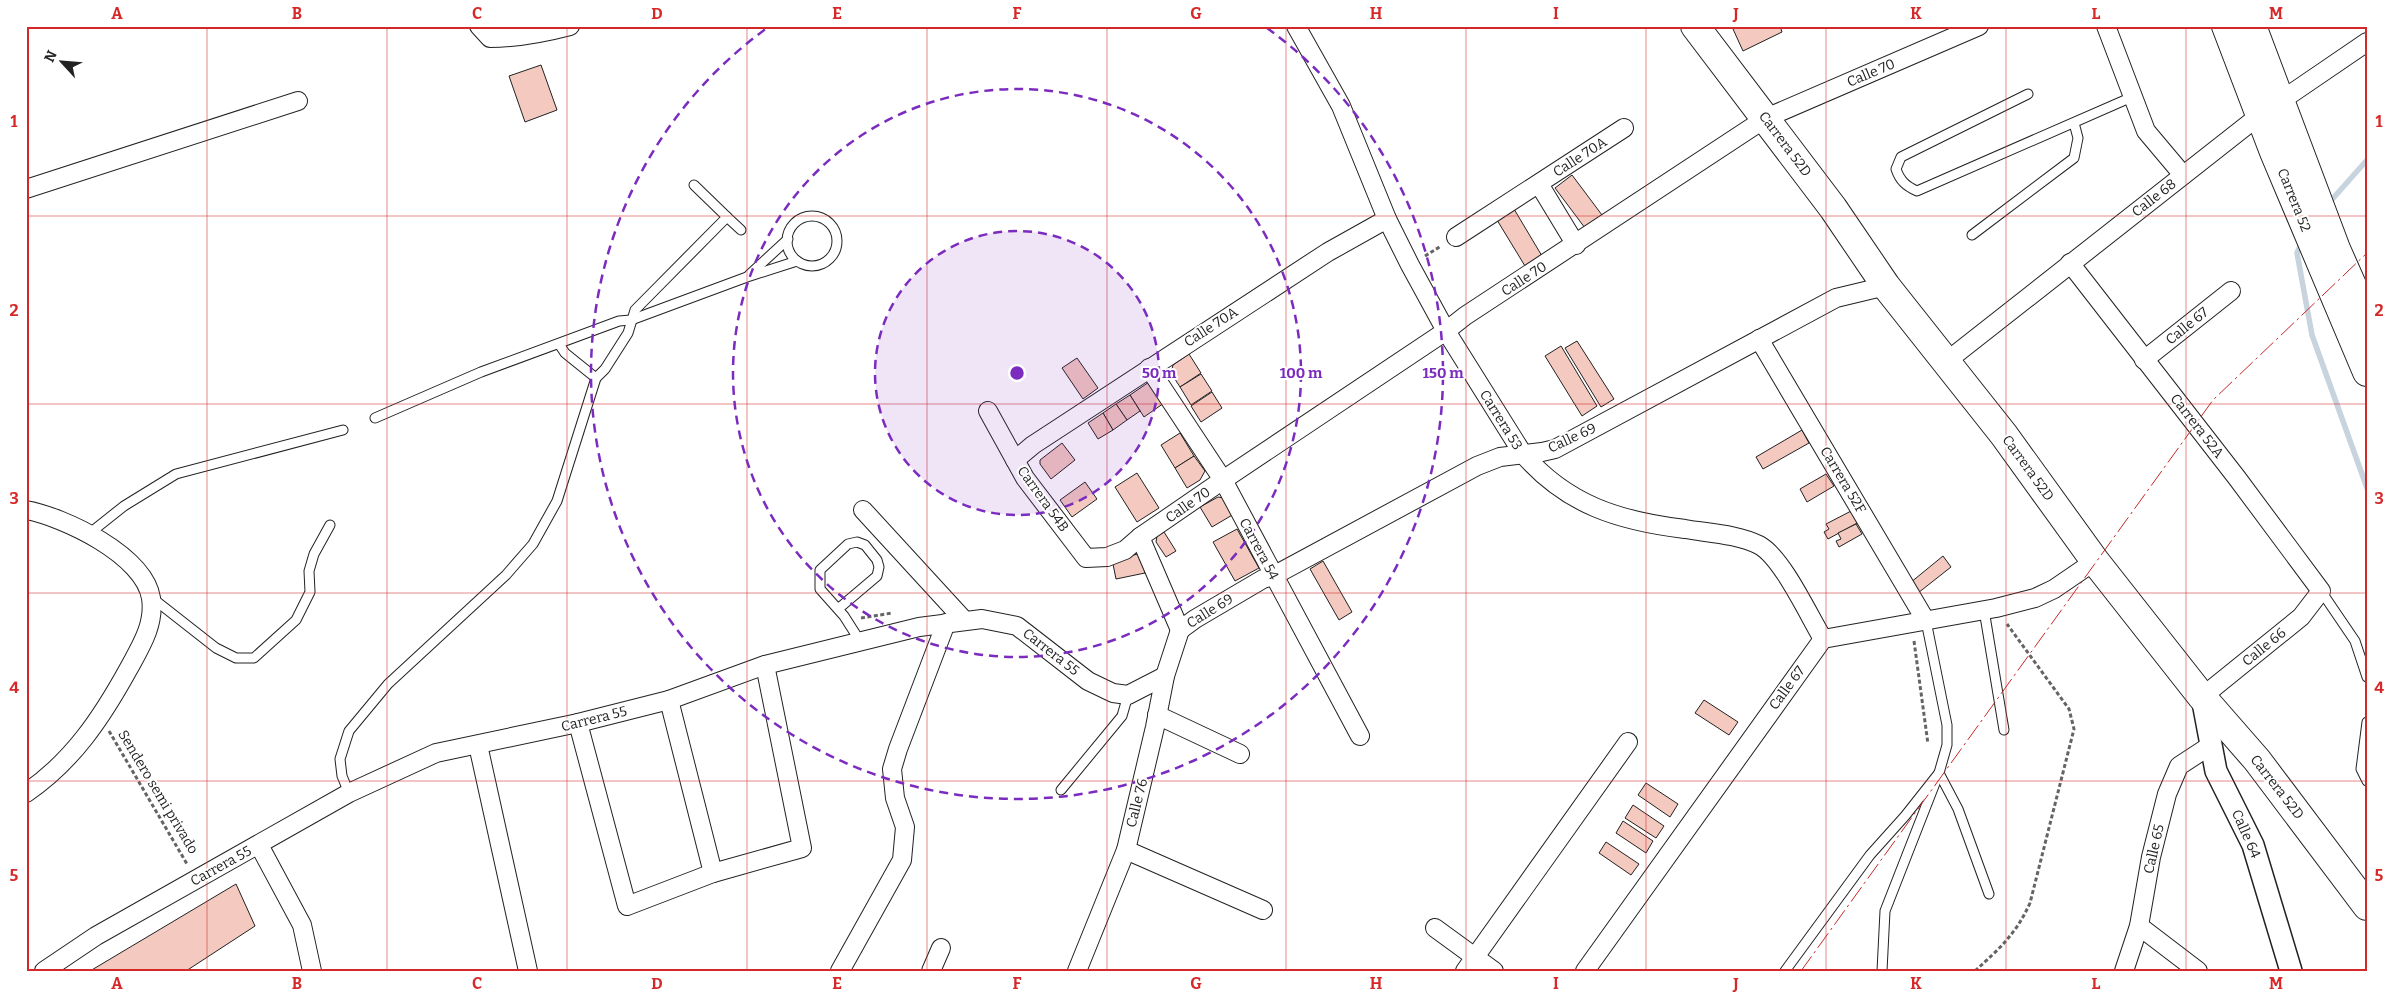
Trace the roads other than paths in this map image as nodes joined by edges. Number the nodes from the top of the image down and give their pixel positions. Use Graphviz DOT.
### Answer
graph roads {
  1 [pos="479,26"];
  2 [pos="570,26"];
  3 [pos="1296,26"];
  4 [pos="1695,26"];
  5 [pos="1979,26"];
  6 [pos="2106,26"];
  7 [pos="2226,26"];
  8 [pos="2252,26"];
  9 [pos="2367,42"];
  10 [pos="2028,94"];
  11 [pos="2132,97"];
  12 [pos="298,101"];
  13 [pos="2270,108"];
  14 [pos="1766,118"];
  15 [pos="2074,123"];
  16 [pos="1624,128"];
  17 [pos="2183,175"];
  18 [pos="1539,184"];
  19 [pos="694,185"];
  20 [pos="26,190"];
  21 [pos="727,218"];
  22 [pos="1387,218"];
  23 [pos="741,230"];
  24 [pos="1972,235"];
  25 [pos="1456,236"];
  26 [pos="788,239"];
  27 [pos="1576,245"];
  28 [pos="2328,256"];
  29 [pos="798,260"];
  30 [pos="2070,263"];
  31 [pos="747,277"];
  32 [pos="1886,286"];
  33 [pos="2231,291"];
  34 [pos="2367,319"];
  35 [pos="630,320"];
  36 [pos="1446,331"];
  37 [pos="1759,339"];
  38 [pos="559,344"];
  39 [pos="2144,360"];
  40 [pos="1947,361"];
  41 [pos="1149,368"];
  42 [pos="2367,372"];
  43 [pos="596,378"];
  44 [pos="988,411"];
  45 [pos="374,418"];
  46 [pos="343,430"];
  47 [pos="1523,454"];
  48 [pos="1015,460"];
  49 [pos="1223,480"];
  50 [pos="26,510"];
  51 [pos="863,510"];
  52 [pos="330,525"];
  53 [pos="90,533"];
  54 [pos="1140,537"];
  55 [pos="1086,558"];
  56 [pos="2095,562"];
  57 [pos="1273,576"];
  58 [pos="2321,591"];
  59 [pos="151,598"];
  60 [pos="838,609"];
  61 [pos="1990,609"];
  62 [pos="964,620"];
  63 [pos="1919,622"];
  64 [pos="946,623"];
  65 [pos="1180,630"];
  66 [pos="1823,639"];
  67 [pos="860,641"];
  68 [pos="765,665"];
  69 [pos="1164,676"];
  70 [pos="2367,677"];
  71 [pos="1128,695"];
  72 [pos="2202,697"];
  73 [pos="669,700"];
  74 [pos="1157,715"];
  75 [pos="2367,722"];
  76 [pos="578,723"];
  77 [pos="2004,730"];
  78 [pos="1360,736"];
  79 [pos="1628,742"];
  80 [pos="478,745"];
  81 [pos="2211,746"];
  82 [pos="1240,754"];
  83 [pos="1939,773"];
  84 [pos="2367,782"];
  85 [pos="1060,790"];
  86 [pos="26,793"];
  87 [pos="349,793"];
  88 [pos="259,845"];
  89 [pos="1126,850"];
  90 [pos="713,873"];
  91 [pos="1989,894"];
  92 [pos="2367,906"];
  93 [pos="1263,910"];
  94 [pos="2139,926"];
  95 [pos="1435,928"];
  96 [pos="941,948"];
  97 [pos="1470,964"];
  98 [pos="44,971"];
  99 [pos="312,971"];
  100 [pos="528,971"];
  101 [pos="840,971"];
  102 [pos="930,971"];
  103 [pos="1077,971"];
  104 [pos="1494,971"];
  105 [pos="1585,971"];
  106 [pos="1785,971"];
  107 [pos="1882,971"];
  108 [pos="2124,971"];
  109 [pos="2198,971"];
  110 [pos="2291,971"];
  1 -- 2 [label="street"];
  3 -- 22 [label="street, Carrera 53"];
  4 -- 14 [label="main road, Carrera 52D"];
  5 -- 14 [label="street, Calle 70"];
  6 -- 11 [label="street"];
  7 -- 13 [label="main road, Carrera 52"];
  8 -- 13 [label="main road, Carrera 52"];
  9 -- 13 [label="street, Calle 68"];
  10 -- 15 [label="lane"];
  11 -- 15 [label="lane"];
  11 -- 17 [label="street"];
  12 -- 20 [label="street"];
  13 -- 17 [label="street, Calle 68"];
  13 -- 28 [label="main road, Carrera 52"];
  14 -- 27 [label="street, Calle 70"];
  14 -- 32 [label="main road, Carrera 52D"];
  15 -- 24 [label="lane"];
  16 -- 18 [label="street, Calle 70A"];
  17 -- 30 [label="street, Calle 68"];
  18 -- 25 [label="street, Calle 70A"];
  18 -- 27 [label="street"];
  19 -- 21 [label="lane"];
  21 -- 23 [label="lane"];
  21 -- 35 [label="lane"];
  22 -- 36 [label="street, Carrera 53"];
  22 -- 41 [label="street, Calle 70A"];
  26 -- 29 [label="lane"];
  26 -- 29 [label="lane"];
  26 -- 31 [label="lane"];
  27 -- 36 [label="street, Calle 70"];
  28 -- 34 [label="main road, Carrera 52"];
  28 -- 42 [label="main road, Carrera 52"];
  29 -- 31 [label="lane"];
  30 -- 39 [label="street, Carrera 52A"];
  30 -- 40 [label="street, Calle 68"];
  31 -- 35 [label="lane"];
  32 -- 37 [label="street, Calle 69"];
  32 -- 40 [label="main road, Carrera 52D"];
  33 -- 39 [label="street, Calle 67"];
  35 -- 38 [label="lane"];
  35 -- 43 [label="lane"];
  36 -- 47 [label="street, Carrera 53"];
  36 -- 49 [label="street, Calle 70"];
  37 -- 47 [label="street, Calle 69"];
  37 -- 63 [label="street, Carrera 52F"];
  38 -- 43 [label="lane"];
  38 -- 45 [label="lane"];
  39 -- 58 [label="street, Carrera 52A"];
  40 -- 56 [label="main road, Carrera 52D"];
  41 -- 48 [label="street, Calle 70A"];
  41 -- 49 [label="street, Carrera 54"];
  43 -- 87 [label="lane"];
  44 -- 48 [label="street, Carrera 54B"];
  46 -- 53 [label="lane"];
  47 -- 57 [label="street, Calle 69"];
  47 -- 66 [label="street, Carrera 53"];
  48 -- 55 [label="street, Carrera 54B"];
  49 -- 54 [label="street, Calle 70"];
  49 -- 57 [label="street, Carrera 54"];
  50 -- 53 [label="street"];
  51 -- 62 [label="street"];
  52 -- 59 [label="lane"];
  53 -- 59 [label="street"];
  54 -- 55 [label="street, Calle 70"];
  54 -- 65 [label="street"];
  56 -- 61 [label="street"];
  56 -- 72 [label="main road, Carrera 52D"];
  57 -- 65 [label="street, Calle 69"];
  57 -- 78 [label="street, Carrera 54"];
  58 -- 70 [label="lane"];
  58 -- 72 [label="street, Calle 66"];
  59 -- 86 [label="street"];
  60 -- 60 [label="lane"];
  60 -- 67 [label="lane"];
  61 -- 63 [label="street"];
  61 -- 77 [label="lane"];
  62 -- 64 [label="street, Carrera 55"];
  62 -- 71 [label="street, Carrera 55"];
  63 -- 66 [label="street"];
  63 -- 83 [label="lane"];
  64 -- 67 [label="street, Carrera 55"];
  64 -- 101 [label="street"];
  65 -- 69 [label="street, Calle 76"];
  66 -- 105 [label="street, Calle 67"];
  67 -- 68 [label="street, Carrera 55"];
  68 -- 73 [label="street, Carrera 55"];
  68 -- 90 [label="street"];
  69 -- 71 [label="street"];
  69 -- 74 [label="street, Calle 76"];
  71 -- 85 [label="lane"];
  72 -- 81 [label="street, Calle 64"];
  72 -- 92 [label="main road, Carrera 52D"];
  73 -- 76 [label="street, Carrera 55"];
  73 -- 90 [label="street"];
  74 -- 82 [label="street"];
  74 -- 89 [label="street, Calle 76"];
  75 -- 84 [label="lane"];
  76 -- 80 [label="street, Carrera 55"];
  76 -- 90 [label="street"];
  79 -- 97 [label="street"];
  80 -- 87 [label="street, Carrera 55"];
  80 -- 100 [label="street"];
  81 -- 94 [label="street, Calle 65"];
  81 -- 110 [label="street, Calle 64"];
  83 -- 91 [label="lane"];
  83 -- 106 [label="lane"];
  83 -- 107 [label="lane"];
  87 -- 88 [label="street, Carrera 55"];
  88 -- 98 [label="street, Carrera 55"];
  88 -- 99 [label="street"];
  89 -- 93 [label="street"];
  89 -- 103 [label="street, Calle 76"];
  94 -- 108 [label="street, Calle 65"];
  94 -- 109 [label="street"];
  95 -- 97 [label="street"];
  96 -- 102 [label="street"];
  97 -- 104 [label="street"];
}
